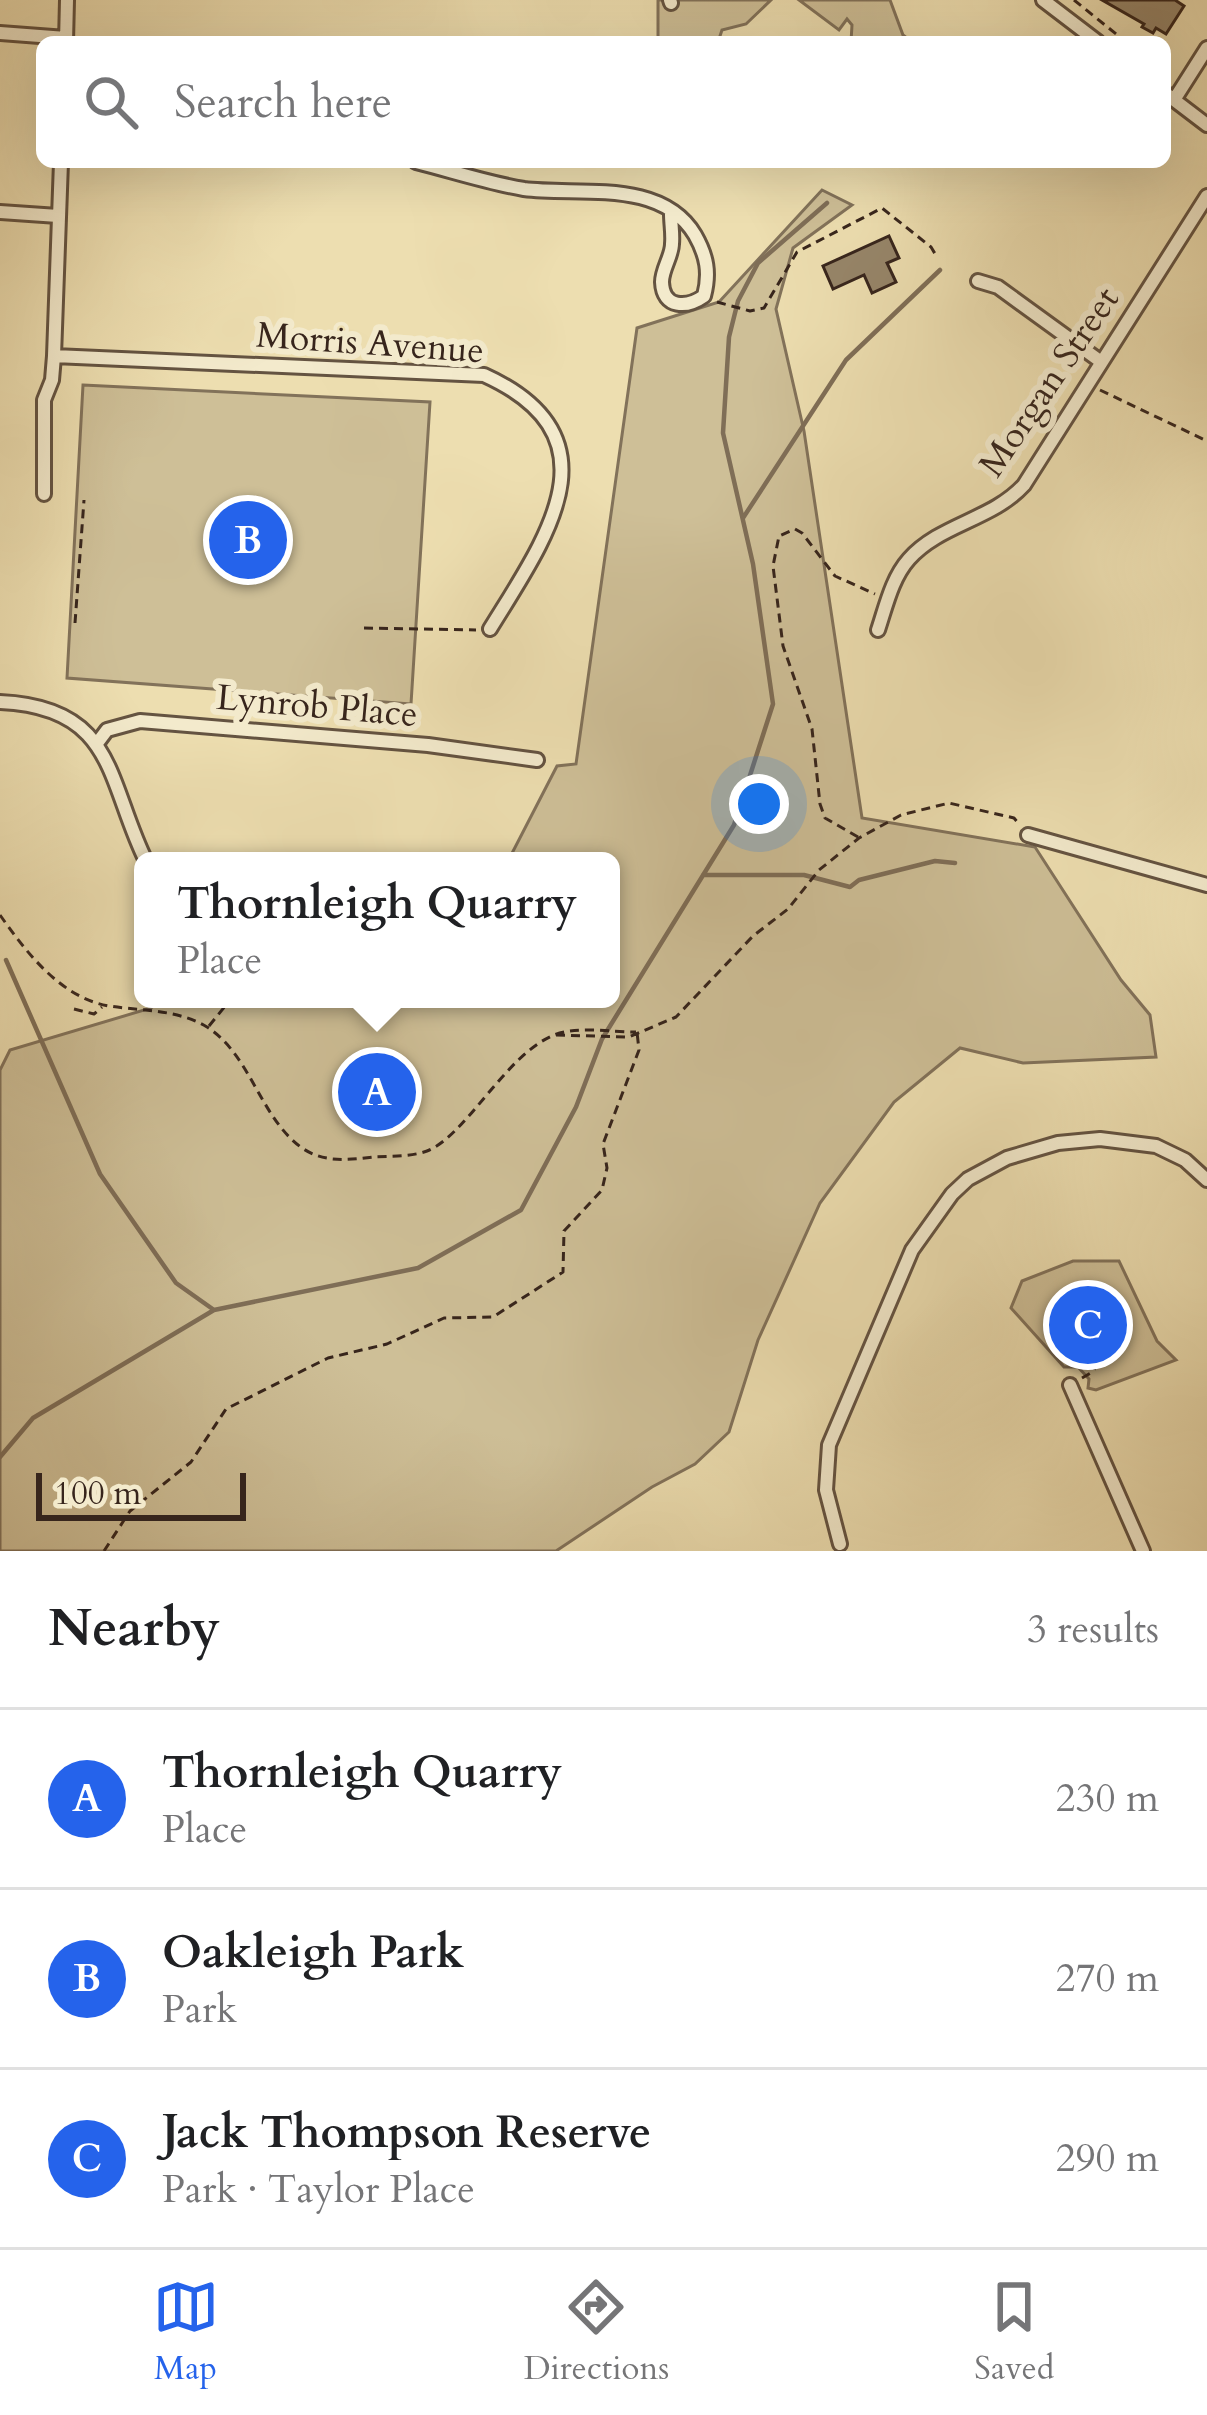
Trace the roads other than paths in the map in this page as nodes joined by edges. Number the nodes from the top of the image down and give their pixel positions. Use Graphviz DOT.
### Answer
graph roads {
  1 [pos="67,0"];
  2 [pos="1043,0"];
  3 [pos="0,33"];
  4 [pos="66,36"];
  5 [pos="1090,36"];
  6 [pos="36,37"];
  7 [pos="1207,48"];
  8 [pos="1171,94"];
  9 [pos="1171,98"];
  10 [pos="1207,125"];
  11 [pos="61,168"];
  12 [pos="440,168"];
  13 [pos="1207,196"];
  14 [pos="0,212"];
  15 [pos="671,214"];
  16 [pos="58,216"];
  17 [pos="978,280"];
  18 [pos="54,356"];
  19 [pos="1100,361"];
  20 [pos="44,494"];
  21 [pos="490,629"];
  22 [pos="878,630"];
  23 [pos="5,703"];
  24 [pos="98,742"];
  25 [pos="537,760"];
  26 [pos="1028,835"];
  27 [pos="142,852"];
  28 [pos="1207,885"];
  29 [pos="1207,1180"];
  30 [pos="1070,1385"];
  31 [pos="838,1549"];
  32 [pos="1143,1551"];
  1 -- 4 [label="street"];
  2 -- 5 [label="street"];
  3 -- 6 [label="street"];
  7 -- 8 [label="street"];
  9 -- 10 [label="street"];
  11 -- 16 [label="street"];
  12 -- 15 [label="street"];
  13 -- 19 [label="street, Morgan Street"];
  14 -- 16 [label="street"];
  15 -- 15 [label="street"];
  16 -- 18 [label="street"];
  17 -- 19 [label="street"];
  18 -- 20 [label="street"];
  18 -- 21 [label="street, Morris Avenue"];
  19 -- 22 [label="street, Morgan Street"];
  23 -- 24 [label="street"];
  24 -- 25 [label="street, Lynrob Place"];
  24 -- 27 [label="street"];
  26 -- 28 [label="street"];
  29 -- 31 [label="street"];
  30 -- 32 [label="street"];
}
